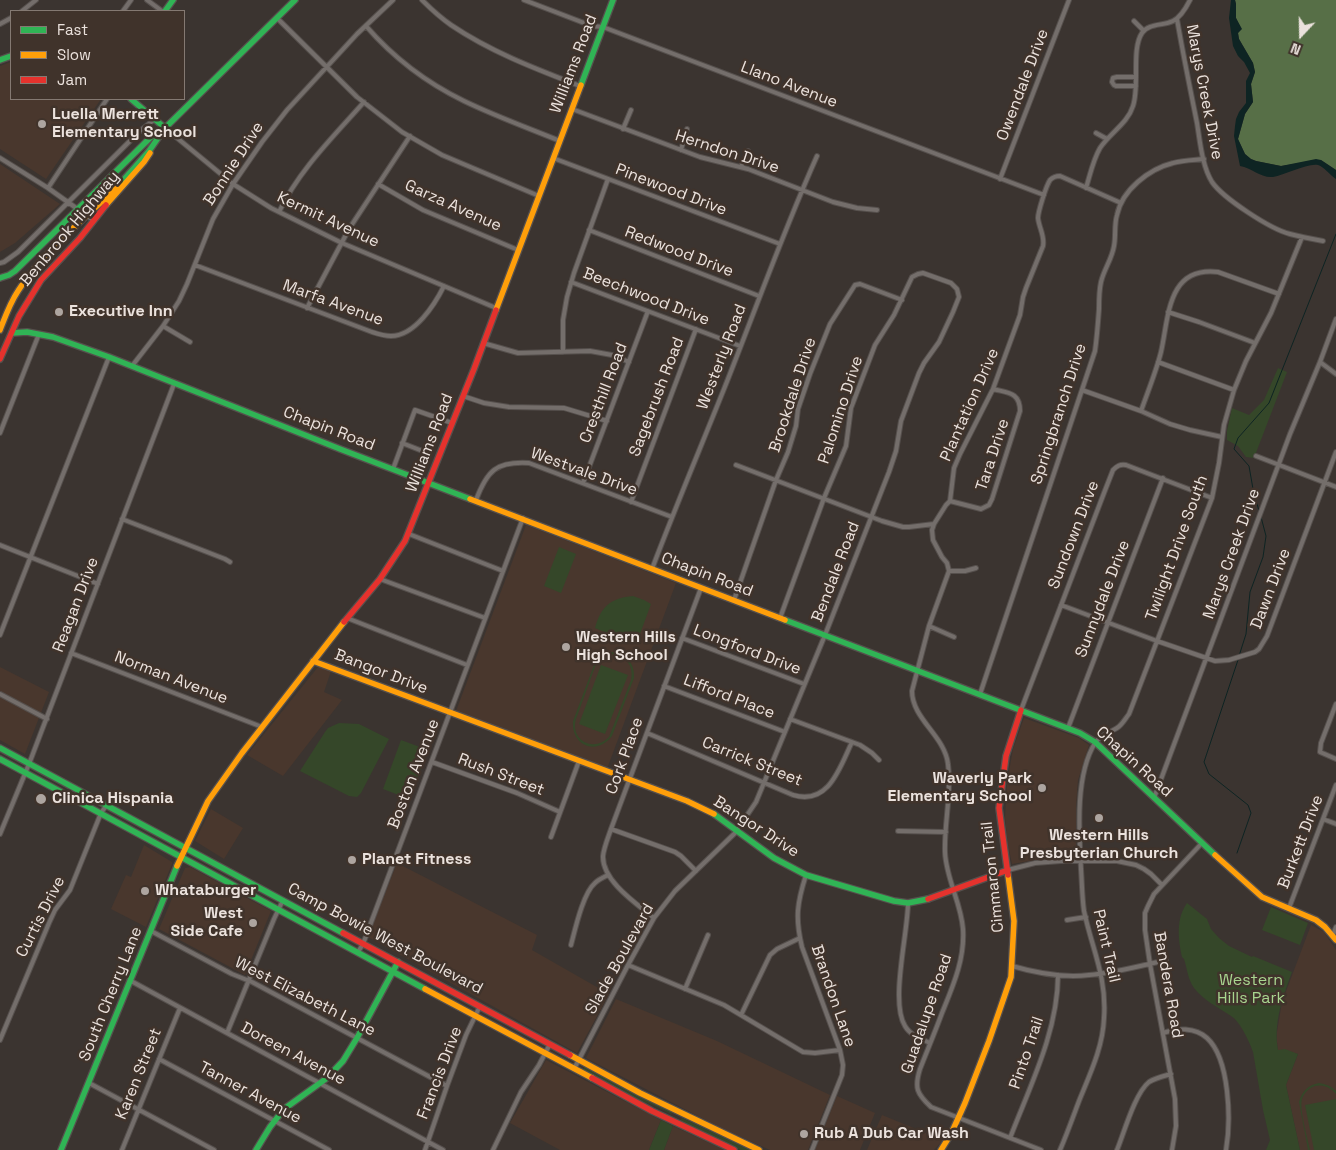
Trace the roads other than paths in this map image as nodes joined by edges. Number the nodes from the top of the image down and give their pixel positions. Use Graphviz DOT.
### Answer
graph roads {
  1 [pos="36,0"];
  2 [pos="147,0"];
  3 [pos="173,0"];
  4 [pos="295,0"];
  5 [pos="393,0"];
  6 [pos="422,0"];
  7 [pos="524,0"];
  8 [pos="613,0"];
  9 [pos="1069,0"];
  10 [pos="1190,0"];
  11 [pos="23,10"];
  12 [pos="162,10"];
  13 [pos="165,10"];
  14 [pos="277,18"];
  15 [pos="1177,19"];
  16 [pos="1134,21"];
  17 [pos="366,26"];
  18 [pos="603,27"];
  19 [pos="1144,31"];
  20 [pos="327,68"];
  21 [pos="1136,78"];
  22 [pos="580,86"];
  23 [pos="1136,86"];
  24 [pos="106,100"];
  25 [pos="132,100"];
  26 [pos="364,102"];
  27 [pos="572,109"];
  28 [pos="631,110"];
  29 [pos="156,119"];
  30 [pos="165,128"];
  31 [pos="623,129"];
  32 [pos="688,129"];
  33 [pos="1096,133"];
  34 [pos="410,136"];
  35 [pos="1107,139"];
  36 [pos="560,141"];
  37 [pos="154,146"];
  38 [pos="681,150"];
  39 [pos="748,151"];
  40 [pos="817,156"];
  41 [pos="0,158"];
  42 [pos="553,158"];
  43 [pos="1204,159"];
  44 [pos="741,167"];
  45 [pos="1000,179"];
  46 [pos="608,180"];
  47 [pos="233,184"];
  48 [pos="378,184"];
  49 [pos="48,188"];
  50 [pos="1086,188"];
  51 [pos="801,190"];
  52 [pos="539,196"];
  53 [pos="1044,196"];
  54 [pos="68,202"];
  55 [pos="1121,203"];
  56 [pos="77,209"];
  57 [pos="877,210"];
  58 [pos="279,212"];
  59 [pos="87,216"];
  60 [pos="93,220"];
  61 [pos="589,230"];
  62 [pos="1302,237"];
  63 [pos="1323,241"];
  64 [pos="342,243"];
  65 [pos="780,244"];
  66 [pos="518,250"];
  67 [pos="0,263"];
  68 [pos="195,265"];
  69 [pos="918,274"];
  70 [pos="0,278"];
  71 [pos="571,282"];
  72 [pos="444,286"];
  73 [pos="1279,294"];
  74 [pos="759,296"];
  75 [pos="902,300"];
  76 [pos="308,308"];
  77 [pos="496,308"];
  78 [pos="648,311"];
  79 [pos="1168,312"];
  80 [pos="1336,319"];
  81 [pos="163,326"];
  82 [pos="696,329"];
  83 [pos="0,330"];
  84 [pos="12,333"];
  85 [pos="39,334"];
  86 [pos="190,342"];
  87 [pos="483,343"];
  88 [pos="1255,343"];
  89 [pos="740,346"];
  90 [pos="563,352"];
  91 [pos="109,357"];
  92 [pos="0,360"];
  93 [pos="629,362"];
  94 [pos="1158,362"];
  95 [pos="1320,362"];
  96 [pos="132,366"];
  97 [pos="1336,374"];
  98 [pos="174,384"];
  99 [pos="993,389"];
  100 [pos="1082,390"];
  101 [pos="1234,390"];
  102 [pos="463,396"];
  103 [pos="1141,410"];
  104 [pos="607,421"];
  105 [pos="452,423"];
  106 [pos="0,433"];
  107 [pos="1222,438"];
  108 [pos="402,444"];
  109 [pos="425,452"];
  110 [pos="1336,452"];
  111 [pos="1256,456"];
  112 [pos="736,465"];
  113 [pos="1279,465"];
  114 [pos="393,468"];
  115 [pos="1163,478"];
  116 [pos="776,480"];
  117 [pos="429,482"];
  118 [pos="1324,482"];
  119 [pos="583,483"];
  120 [pos="1336,487"];
  121 [pos="824,498"];
  122 [pos="1212,498"];
  123 [pos="476,500"];
  124 [pos="950,501"];
  125 [pos="631,502"];
  126 [pos="870,517"];
  127 [pos="522,518"];
  128 [pos="672,518"];
  129 [pos="122,519"];
  130 [pos="934,524"];
  131 [pos="409,534"];
  132 [pos="0,545"];
  133 [pos="30,557"];
  134 [pos="230,562"];
  135 [pos="976,568"];
  136 [pos="652,569"];
  137 [pos="503,571"];
  138 [pos="950,571"];
  139 [pos="380,579"];
  140 [pos="98,584"];
  141 [pos="701,588"];
  142 [pos="734,600"];
  143 [pos="1061,605"];
  144 [pos="346,618"];
  145 [pos="485,618"];
  146 [pos="780,618"];
  147 [pos="1107,623"];
  148 [pos="929,626"];
  149 [pos="0,635"];
  150 [pos="824,636"];
  151 [pos="954,637"];
  152 [pos="682,638"];
  153 [pos="1157,642"];
  154 [pos="72,653"];
  155 [pos="1206,659"];
  156 [pos="313,661"];
  157 [pos="467,665"];
  158 [pos="918,670"];
  159 [pos="804,684"];
  160 [pos="664,686"];
  161 [pos="0,694"];
  162 [pos="980,694"];
  163 [pos="1336,704"];
  164 [pos="1021,710"];
  165 [pos="450,713"];
  166 [pos="47,719"];
  167 [pos="790,719"];
  168 [pos="262,727"];
  169 [pos="1068,728"];
  170 [pos="785,732"];
  171 [pos="646,733"];
  172 [pos="852,742"];
  173 [pos="1096,742"];
  174 [pos="0,748"];
  175 [pos="0,759"];
  176 [pos="1336,759"];
  177 [pos="879,760"];
  178 [pos="579,761"];
  179 [pos="432,762"];
  180 [pos="29,764"];
  181 [pos="26,772"];
  182 [pos="629,780"];
  183 [pos="765,783"];
  184 [pos="1336,785"];
  185 [pos="1154,798"];
  186 [pos="106,806"];
  187 [pos="560,812"];
  188 [pos="101,813"];
  189 [pos="1323,819"];
  190 [pos="1336,824"];
  191 [pos="611,829"];
  192 [pos="738,831"];
  193 [pos="898,831"];
  194 [pos="946,832"];
  195 [pos="0,834"];
  196 [pos="551,837"];
  197 [pos="1202,844"];
  198 [pos="186,848"];
  199 [pos="181,857"];
  200 [pos="1080,862"];
  201 [pos="1008,870"];
  202 [pos="696,871"];
  203 [pos="608,875"];
  204 [pos="806,875"];
  205 [pos="1162,885"];
  206 [pos="953,888"];
  207 [pos="283,900"];
  208 [pos="908,903"];
  209 [pos="1289,908"];
  210 [pos="278,909"];
  211 [pos="1086,917"];
  212 [pos="654,918"];
  213 [pos="1067,920"];
  214 [pos="1336,927"];
  215 [pos="151,931"];
  216 [pos="708,935"];
  217 [pos="800,938"];
  218 [pos="1334,938"];
  219 [pos="363,944"];
  220 [pos="571,945"];
  221 [pos="358,952"];
  222 [pos="1166,960"];
  223 [pos="398,962"];
  224 [pos="1150,964"];
  225 [pos="628,965"];
  226 [pos="1012,966"];
  227 [pos="393,971"];
  228 [pos="1101,974"];
  229 [pos="1058,975"];
  230 [pos="131,981"];
  231 [pos="248,981"];
  232 [pos="685,989"];
  233 [pos="480,1006"];
  234 [pos="180,1008"];
  235 [pos="741,1015"];
  236 [pos="476,1016"];
  237 [pos="227,1033"];
  238 [pos="1163,1033"];
  239 [pos="357,1038"];
  240 [pos="0,1040"];
  241 [pos="930,1043"];
  242 [pos="550,1044"];
  243 [pos="840,1050"];
  244 [pos="545,1053"];
  245 [pos="159,1058"];
  246 [pos="579,1060"];
  247 [pos="574,1069"];
  248 [pos="1171,1074"];
  249 [pos="89,1083"];
  250 [pos="321,1083"];
  251 [pos="447,1086"];
  252 [pos="138,1109"];
  253 [pos="652,1111"];
  254 [pos="680,1113"];
  255 [pos="958,1117"];
  256 [pos="274,1121"];
  257 [pos="1010,1138"];
  258 [pos="428,1142"];
  259 [pos="61,1150"];
  260 [pos="122,1150"];
  261 [pos="214,1150"];
  262 [pos="256,1150"];
  263 [pos="329,1150"];
  264 [pos="425,1150"];
  265 [pos="443,1150"];
  266 [pos="492,1150"];
  267 [pos="734,1150"];
  268 [pos="759,1150"];
  269 [pos="812,1150"];
  270 [pos="942,1150"];
  271 [pos="1041,1150"];
  272 [pos="1060,1150"];
  273 [pos="1117,1150"];
  274 [pos="1172,1150"];
  275 [pos="1226,1150"];
  1 -- 11 [label="street"];
  2 -- 12 [label="street"];
  3 -- 13 [label="street"];
  4 -- 14 [label="street, Benbrook Highway"];
  5 -- 17 [label="street, Bonnie Drive"];
  6 -- 22 [label="street"];
  7 -- 18 [label="street, Llano Avenue"];
  8 -- 18 [label="street, Williams Road"];
  9 -- 45 [label="street, Owendale Drive"];
  10 -- 15 [label="street, Marys Creek Drive"];
  14 -- 20 [label="street"];
  14 -- 30 [label="street, Benbrook Highway"];
  15 -- 19 [label="street"];
  15 -- 43 [label="street, Marys Creek Drive"];
  16 -- 19 [label="street"];
  17 -- 20 [label="street, Bonnie Drive"];
  17 -- 36 [label="street"];
  18 -- 22 [label="street, Williams Road"];
  18 -- 45 [label="street, Llano Avenue"];
  19 -- 21 [label="street"];
  20 -- 26 [label="street"];
  20 -- 47 [label="street, Bonnie Drive"];
  21 -- 23 [label="street"];
  21 -- 23 [label="street"];
  22 -- 27 [label="street, Williams Road"];
  23 -- 35 [label="street"];
  24 -- 49 [label="street"];
  25 -- 29 [label="street"];
  26 -- 34 [label="street"];
  26 -- 58 [label="street"];
  27 -- 31 [label="street, Herndon Drive"];
  27 -- 36 [label="street, Williams Road"];
  28 -- 31 [label="street"];
  29 -- 30 [label="street"];
  29 -- 54 [label="street, Benbrook Highway"];
  30 -- 37 [label="street, Benbrook Highway"];
  30 -- 47 [label="street, Kermit Avenue"];
  30 -- 56 [label="street, Benbrook Highway"];
  31 -- 38 [label="street, Herndon Drive"];
  32 -- 38 [label="street"];
  33 -- 35 [label="street"];
  34 -- 48 [label="street"];
  34 -- 52 [label="street"];
  35 -- 50 [label="street"];
  36 -- 42 [label="street, Williams Road"];
  37 -- 59 [label="street, Benbrook Highway"];
  37 -- 60 [label="street, Benbrook Highway"];
  38 -- 44 [label="street, Herndon Drive"];
  39 -- 44 [label="street"];
  40 -- 51 [label="street, Westerly Road"];
  41 -- 49 [label="street"];
  42 -- 46 [label="street, Pinewood Drive"];
  42 -- 52 [label="street, Williams Road"];
  43 -- 55 [label="street, Springbranch Drive"];
  43 -- 62 [label="street, Marys Creek Drive"];
  44 -- 51 [label="street, Herndon Drive"];
  45 -- 53 [label="street, Llano Avenue"];
  46 -- 61 [label="street"];
  46 -- 65 [label="street, Pinewood Drive"];
  47 -- 58 [label="street, Kermit Avenue"];
  47 -- 68 [label="street, Bonnie Drive"];
  48 -- 64 [label="street"];
  48 -- 66 [label="street, Garza Avenue"];
  49 -- 54 [label="street"];
  50 -- 53 [label="street, Plantation Drive"];
  50 -- 55 [label="street"];
  51 -- 57 [label="street, Herndon Drive"];
  51 -- 65 [label="street, Westerly Road"];
  52 -- 66 [label="street, Williams Road"];
  53 -- 99 [label="street, Plantation Drive"];
  54 -- 56 [label="street"];
  54 -- 67 [label="street, Benbrook Highway"];
  55 -- 100 [label="street, Springbranch Drive"];
  56 -- 59 [label="street"];
  56 -- 70 [label="street, Benbrook Highway"];
  58 -- 64 [label="street, Kermit Avenue"];
  59 -- 60 [label="street"];
  59 -- 83 [label="street, Benbrook Highway"];
  60 -- 84 [label="street, Benbrook Highway"];
  61 -- 71 [label="street"];
  61 -- 74 [label="street, Redwood Drive"];
  62 -- 63 [label="street, Marys Creek Drive"];
  62 -- 73 [label="street, Twilight Drive South"];
  64 -- 72 [label="street, Kermit Avenue"];
  64 -- 76 [label="street"];
  65 -- 74 [label="street, Westerly Road"];
  66 -- 77 [label="street, Williams Road"];
  68 -- 76 [label="street, Marfa Avenue"];
  68 -- 81 [label="street, Bonnie Drive"];
  69 -- 75 [label="street, Palomino Drive"];
  69 -- 126 [label="street, Bendale Road"];
  71 -- 78 [label="street, Beechwood Drive"];
  71 -- 90 [label="street"];
  72 -- 76 [label="street, Marfa Avenue"];
  72 -- 77 [label="street, Kermit Avenue"];
  73 -- 79 [label="street"];
  73 -- 88 [label="street, Twilight Drive South"];
  74 -- 89 [label="street, Westerly Road"];
  75 -- 116 [label="street, Brookdale Drive"];
  75 -- 121 [label="street, Palomino Drive"];
  77 -- 87 [label="street, Williams Road"];
  78 -- 82 [label="street, Beechwood Drive"];
  78 -- 93 [label="street, Cresthill Road"];
  79 -- 88 [label="street"];
  79 -- 94 [label="street"];
  80 -- 95 [label="street, Marys Creek Drive"];
  81 -- 86 [label="street"];
  81 -- 96 [label="street, Bonnie Drive"];
  82 -- 89 [label="street, Beechwood Drive"];
  82 -- 125 [label="street, Sagebrush Road"];
  84 -- 85 [label="street, Chapin Road"];
  84 -- 92 [label="street, Benbrook Highway"];
  85 -- 91 [label="street, Chapin Road"];
  85 -- 106 [label="street"];
  87 -- 90 [label="street"];
  87 -- 102 [label="street, Williams Road"];
  88 -- 101 [label="street, Twilight Drive South"];
  89 -- 128 [label="street, Westerly Road"];
  90 -- 93 [label="street"];
  91 -- 96 [label="street, Chapin Road"];
  91 -- 133 [label="street"];
  93 -- 104 [label="street, Cresthill Road"];
  94 -- 101 [label="street"];
  94 -- 103 [label="street"];
  95 -- 97 [label="street"];
  95 -- 113 [label="street, Marys Creek Drive"];
  96 -- 98 [label="street, Chapin Road"];
  98 -- 114 [label="street, Chapin Road"];
  98 -- 129 [label="street, Reagan Drive"];
  99 -- 124 [label="street, Plantation Drive"];
  99 -- 124 [label="street, Tara Drive"];
  100 -- 103 [label="street"];
  100 -- 162 [label="street, Springbranch Drive"];
  101 -- 107 [label="street, Twilight Drive South"];
  102 -- 104 [label="street"];
  102 -- 105 [label="street, Williams Road"];
  103 -- 107 [label="street"];
  104 -- 119 [label="street, Cresthill Road"];
  105 -- 108 [label="street"];
  105 -- 117 [label="street, Williams Road"];
  107 -- 122 [label="street, Twilight Drive South"];
  108 -- 109 [label="street"];
  108 -- 114 [label="street"];
  110 -- 118 [label="street, Dawn Drive"];
  111 -- 113 [label="street"];
  112 -- 116 [label="street"];
  113 -- 118 [label="street"];
  113 -- 155 [label="street, Marys Creek Drive"];
  114 -- 117 [label="street, Chapin Road"];
  115 -- 122 [label="street, Sundown Drive"];
  115 -- 143 [label="street, Sundown Drive"];
  115 -- 147 [label="street, Sunnydale Drive"];
  116 -- 121 [label="street"];
  116 -- 142 [label="street"];
  117 -- 123 [label="street, Chapin Road"];
  117 -- 131 [label="street, Williams Road"];
  118 -- 120 [label="street"];
  118 -- 155 [label="street, Dawn Drive"];
  119 -- 123 [label="street, Westvale Drive"];
  119 -- 125 [label="street, Westvale Drive"];
  121 -- 126 [label="street"];
  121 -- 146 [label="street, Palomino Drive"];
  122 -- 153 [label="street, Twilight Drive South"];
  123 -- 127 [label="street, Chapin Road"];
  124 -- 130 [label="street, Plantation Drive"];
  125 -- 128 [label="street, Westvale Drive"];
  126 -- 130 [label="street"];
  126 -- 150 [label="street, Bendale Road"];
  127 -- 136 [label="street, Chapin Road"];
  127 -- 137 [label="street, Boston Avenue"];
  128 -- 136 [label="street, Westerly Road"];
  129 -- 134 [label="street"];
  129 -- 140 [label="street, Reagan Drive"];
  130 -- 138 [label="street"];
  131 -- 137 [label="street"];
  131 -- 139 [label="street, Williams Road"];
  132 -- 133 [label="street"];
  133 -- 140 [label="street"];
  133 -- 149 [label="street"];
  135 -- 138 [label="street"];
  136 -- 141 [label="street, Chapin Road"];
  137 -- 145 [label="street, Boston Avenue"];
  138 -- 148 [label="street"];
  139 -- 144 [label="street, Williams Road"];
  139 -- 145 [label="street"];
  140 -- 154 [label="street, Reagan Drive"];
  141 -- 142 [label="street, Chapin Road"];
  141 -- 152 [label="street, Cork Place"];
  142 -- 146 [label="street, Chapin Road"];
  143 -- 147 [label="street, Dawn Drive"];
  143 -- 164 [label="street, Sundown Drive"];
  144 -- 156 [label="street, Williams Road"];
  144 -- 157 [label="street"];
  145 -- 157 [label="street, Boston Avenue"];
  146 -- 150 [label="street, Chapin Road"];
  147 -- 153 [label="street, Dawn Drive"];
  147 -- 169 [label="street, Sunnydale Drive"];
  148 -- 151 [label="street"];
  148 -- 158 [label="street"];
  150 -- 158 [label="street, Chapin Road"];
  150 -- 159 [label="street, Slade Boulevard"];
  152 -- 159 [label="street, Longford Drive"];
  152 -- 160 [label="street, Cork Place"];
  153 -- 155 [label="street, Dawn Drive"];
  153 -- 173 [label="street, Twilight Drive South"];
  154 -- 166 [label="street, Reagan Drive"];
  154 -- 168 [label="street, Norman Avenue"];
  155 -- 185 [label="street, Marys Creek Drive"];
  156 -- 165 [label="street, Bangor Drive"];
  156 -- 168 [label="street, Williams Road"];
  157 -- 165 [label="street, Boston Avenue"];
  158 -- 162 [label="street, Chapin Road"];
  158 -- 194 [label="street, Guadalupe Road"];
  159 -- 167 [label="street, Slade Boulevard"];
  160 -- 170 [label="street, Lifford Place"];
  160 -- 171 [label="street, Cork Place"];
  161 -- 166 [label="street"];
  162 -- 164 [label="street, Chapin Road"];
  163 -- 176 [label="street"];
  164 -- 169 [label="street, Chapin Road"];
  164 -- 201 [label="street, Cimmaron Trail"];
  165 -- 178 [label="street, Bangor Drive"];
  165 -- 179 [label="street, Boston Avenue"];
  166 -- 180 [label="street, Reagan Drive"];
  167 -- 170 [label="street, Slade Boulevard"];
  167 -- 172 [label="street"];
  168 -- 198 [label="street, Williams Road"];
  169 -- 173 [label="street, Chapin Road"];
  170 -- 183 [label="street, Slade Boulevard"];
  171 -- 182 [label="street, Cork Place"];
  171 -- 183 [label="street, Carrick Street"];
  172 -- 177 [label="street"];
  172 -- 183 [label="street, Carrick Street"];
  173 -- 185 [label="street, Chapin Road"];
  173 -- 200 [label="street, Paint Trail"];
  174 -- 180 [label="street, Camp Bowie West Boulevard"];
  175 -- 181 [label="street, Camp Bowie West Boulevard"];
  178 -- 182 [label="street, Bangor Drive"];
  178 -- 187 [label="street"];
  179 -- 187 [label="street, Rush Street"];
  179 -- 219 [label="street, Boston Avenue"];
  180 -- 181 [label="street, Reagan Drive"];
  180 -- 186 [label="street, Camp Bowie West Boulevard"];
  181 -- 188 [label="street, Camp Bowie West Boulevard"];
  181 -- 195 [label="street, Reagan Drive"];
  182 -- 191 [label="street, Cork Place"];
  182 -- 192 [label="street, Bangor Drive"];
  183 -- 192 [label="street, Slade Boulevard"];
  184 -- 189 [label="street, Burkett Drive"];
  185 -- 197 [label="street, Chapin Road"];
  186 -- 188 [label="street, Curtis Drive"];
  186 -- 198 [label="street, Camp Bowie West Boulevard"];
  187 -- 196 [label="street"];
  188 -- 199 [label="street, Camp Bowie West Boulevard"];
  188 -- 240 [label="street, Curtis Drive"];
  189 -- 190 [label="street"];
  189 -- 209 [label="street, Burkett Drive"];
  191 -- 202 [label="street"];
  191 -- 203 [label="street, Cork Place"];
  192 -- 202 [label="street, Slade Boulevard"];
  192 -- 204 [label="street, Bangor Drive"];
  193 -- 194 [label="street"];
  194 -- 206 [label="street, Guadalupe Road"];
  197 -- 205 [label="street, Bandera Road"];
  197 -- 209 [label="street, Chapin Road"];
  198 -- 199 [label="street, South Cherry Lane"];
  198 -- 207 [label="street, Camp Bowie West Boulevard"];
  199 -- 210 [label="street, Camp Bowie West Boulevard"];
  199 -- 215 [label="street, South Cherry Lane"];
  200 -- 201 [label="street, Bangor Drive"];
  200 -- 205 [label="street, Bangor Drive"];
  200 -- 211 [label="street, Paint Trail"];
  201 -- 206 [label="street, Bangor Drive"];
  201 -- 226 [label="street, Cimmaron Trail"];
  202 -- 212 [label="street, Slade Boulevard"];
  203 -- 212 [label="street"];
  203 -- 220 [label="street"];
  204 -- 208 [label="street, Bangor Drive"];
  204 -- 217 [label="street, Brandon Lane"];
  205 -- 224 [label="street, Bandera Road"];
  206 -- 208 [label="street, Bangor Drive"];
  206 -- 241 [label="street, Guadalupe Road"];
  207 -- 210 [label="street"];
  207 -- 219 [label="street, Camp Bowie West Boulevard"];
  208 -- 241 [label="street"];
  209 -- 218 [label="street, Chapin Road"];
  210 -- 221 [label="street, Camp Bowie West Boulevard"];
  210 -- 231 [label="street"];
  211 -- 213 [label="street"];
  211 -- 228 [label="street, Paint Trail"];
  212 -- 225 [label="street, Slade Boulevard"];
  214 -- 218 [label="street"];
  215 -- 230 [label="street, South Cherry Lane"];
  215 -- 231 [label="street, West Elizabeth Lane"];
  216 -- 232 [label="street"];
  217 -- 235 [label="street"];
  217 -- 243 [label="street, Brandon Lane"];
  219 -- 221 [label="street, Boston Avenue"];
  219 -- 223 [label="street, Camp Bowie West Boulevard"];
  221 -- 227 [label="street, Camp Bowie West Boulevard"];
  222 -- 224 [label="street"];
  223 -- 227 [label="street"];
  223 -- 233 [label="street, Camp Bowie West Boulevard"];
  224 -- 228 [label="street"];
  224 -- 238 [label="street, Bandera Road"];
  225 -- 232 [label="street"];
  225 -- 246 [label="street, Slade Boulevard"];
  226 -- 229 [label="street"];
  226 -- 255 [label="street, Cimmaron Trail"];
  227 -- 236 [label="street, Camp Bowie West Boulevard"];
  227 -- 239 [label="street"];
  228 -- 229 [label="street"];
  228 -- 272 [label="street, Paint Trail"];
  229 -- 257 [label="street, Pinto Trail"];
  230 -- 234 [label="street, Doreen Avenue"];
  230 -- 249 [label="street, South Cherry Lane"];
  231 -- 237 [label="street"];
  231 -- 239 [label="street, West Elizabeth Lane"];
  232 -- 235 [label="street"];
  233 -- 236 [label="street, Francis Drive"];
  233 -- 242 [label="street, Camp Bowie West Boulevard"];
  234 -- 237 [label="street, Doreen Avenue"];
  234 -- 245 [label="street, Karen Street"];
  235 -- 243 [label="street"];
  236 -- 244 [label="street, Camp Bowie West Boulevard"];
  236 -- 251 [label="street, Francis Drive"];
  237 -- 250 [label="street, Doreen Avenue"];
  238 -- 248 [label="street, Bandera Road"];
  238 -- 275 [label="street"];
  239 -- 250 [label="street"];
  239 -- 251 [label="street, West Elizabeth Lane"];
  241 -- 255 [label="street, Guadalupe Road"];
  242 -- 244 [label="street"];
  242 -- 246 [label="street, Camp Bowie West Boulevard"];
  243 -- 269 [label="street, Brandon Lane"];
  244 -- 247 [label="street, Camp Bowie West Boulevard"];
  244 -- 266 [label="street"];
  245 -- 252 [label="street, Karen Street"];
  245 -- 256 [label="street, Tanner Avenue"];
  246 -- 247 [label="street, Slade Boulevard"];
  246 -- 254 [label="street, Camp Bowie West Boulevard"];
  247 -- 253 [label="street, Camp Bowie West Boulevard"];
  248 -- 273 [label="street"];
  248 -- 274 [label="street, Bandera Road"];
  249 -- 252 [label="street"];
  249 -- 259 [label="street, South Cherry Lane"];
  250 -- 256 [label="street"];
  250 -- 258 [label="street, Doreen Avenue"];
  251 -- 258 [label="street, Francis Drive"];
  252 -- 260 [label="street, Karen Street"];
  252 -- 261 [label="street"];
  253 -- 254 [label="street"];
  253 -- 267 [label="street, Camp Bowie West Boulevard"];
  254 -- 268 [label="street, Camp Bowie West Boulevard"];
  255 -- 257 [label="street, Guadalupe Road"];
  255 -- 270 [label="street, Cimmaron Trail"];
  256 -- 262 [label="street"];
  256 -- 263 [label="street, Tanner Avenue"];
  257 -- 271 [label="street, Guadalupe Road"];
  258 -- 264 [label="street, Francis Drive"];
  258 -- 265 [label="street, Doreen Avenue"];
}
